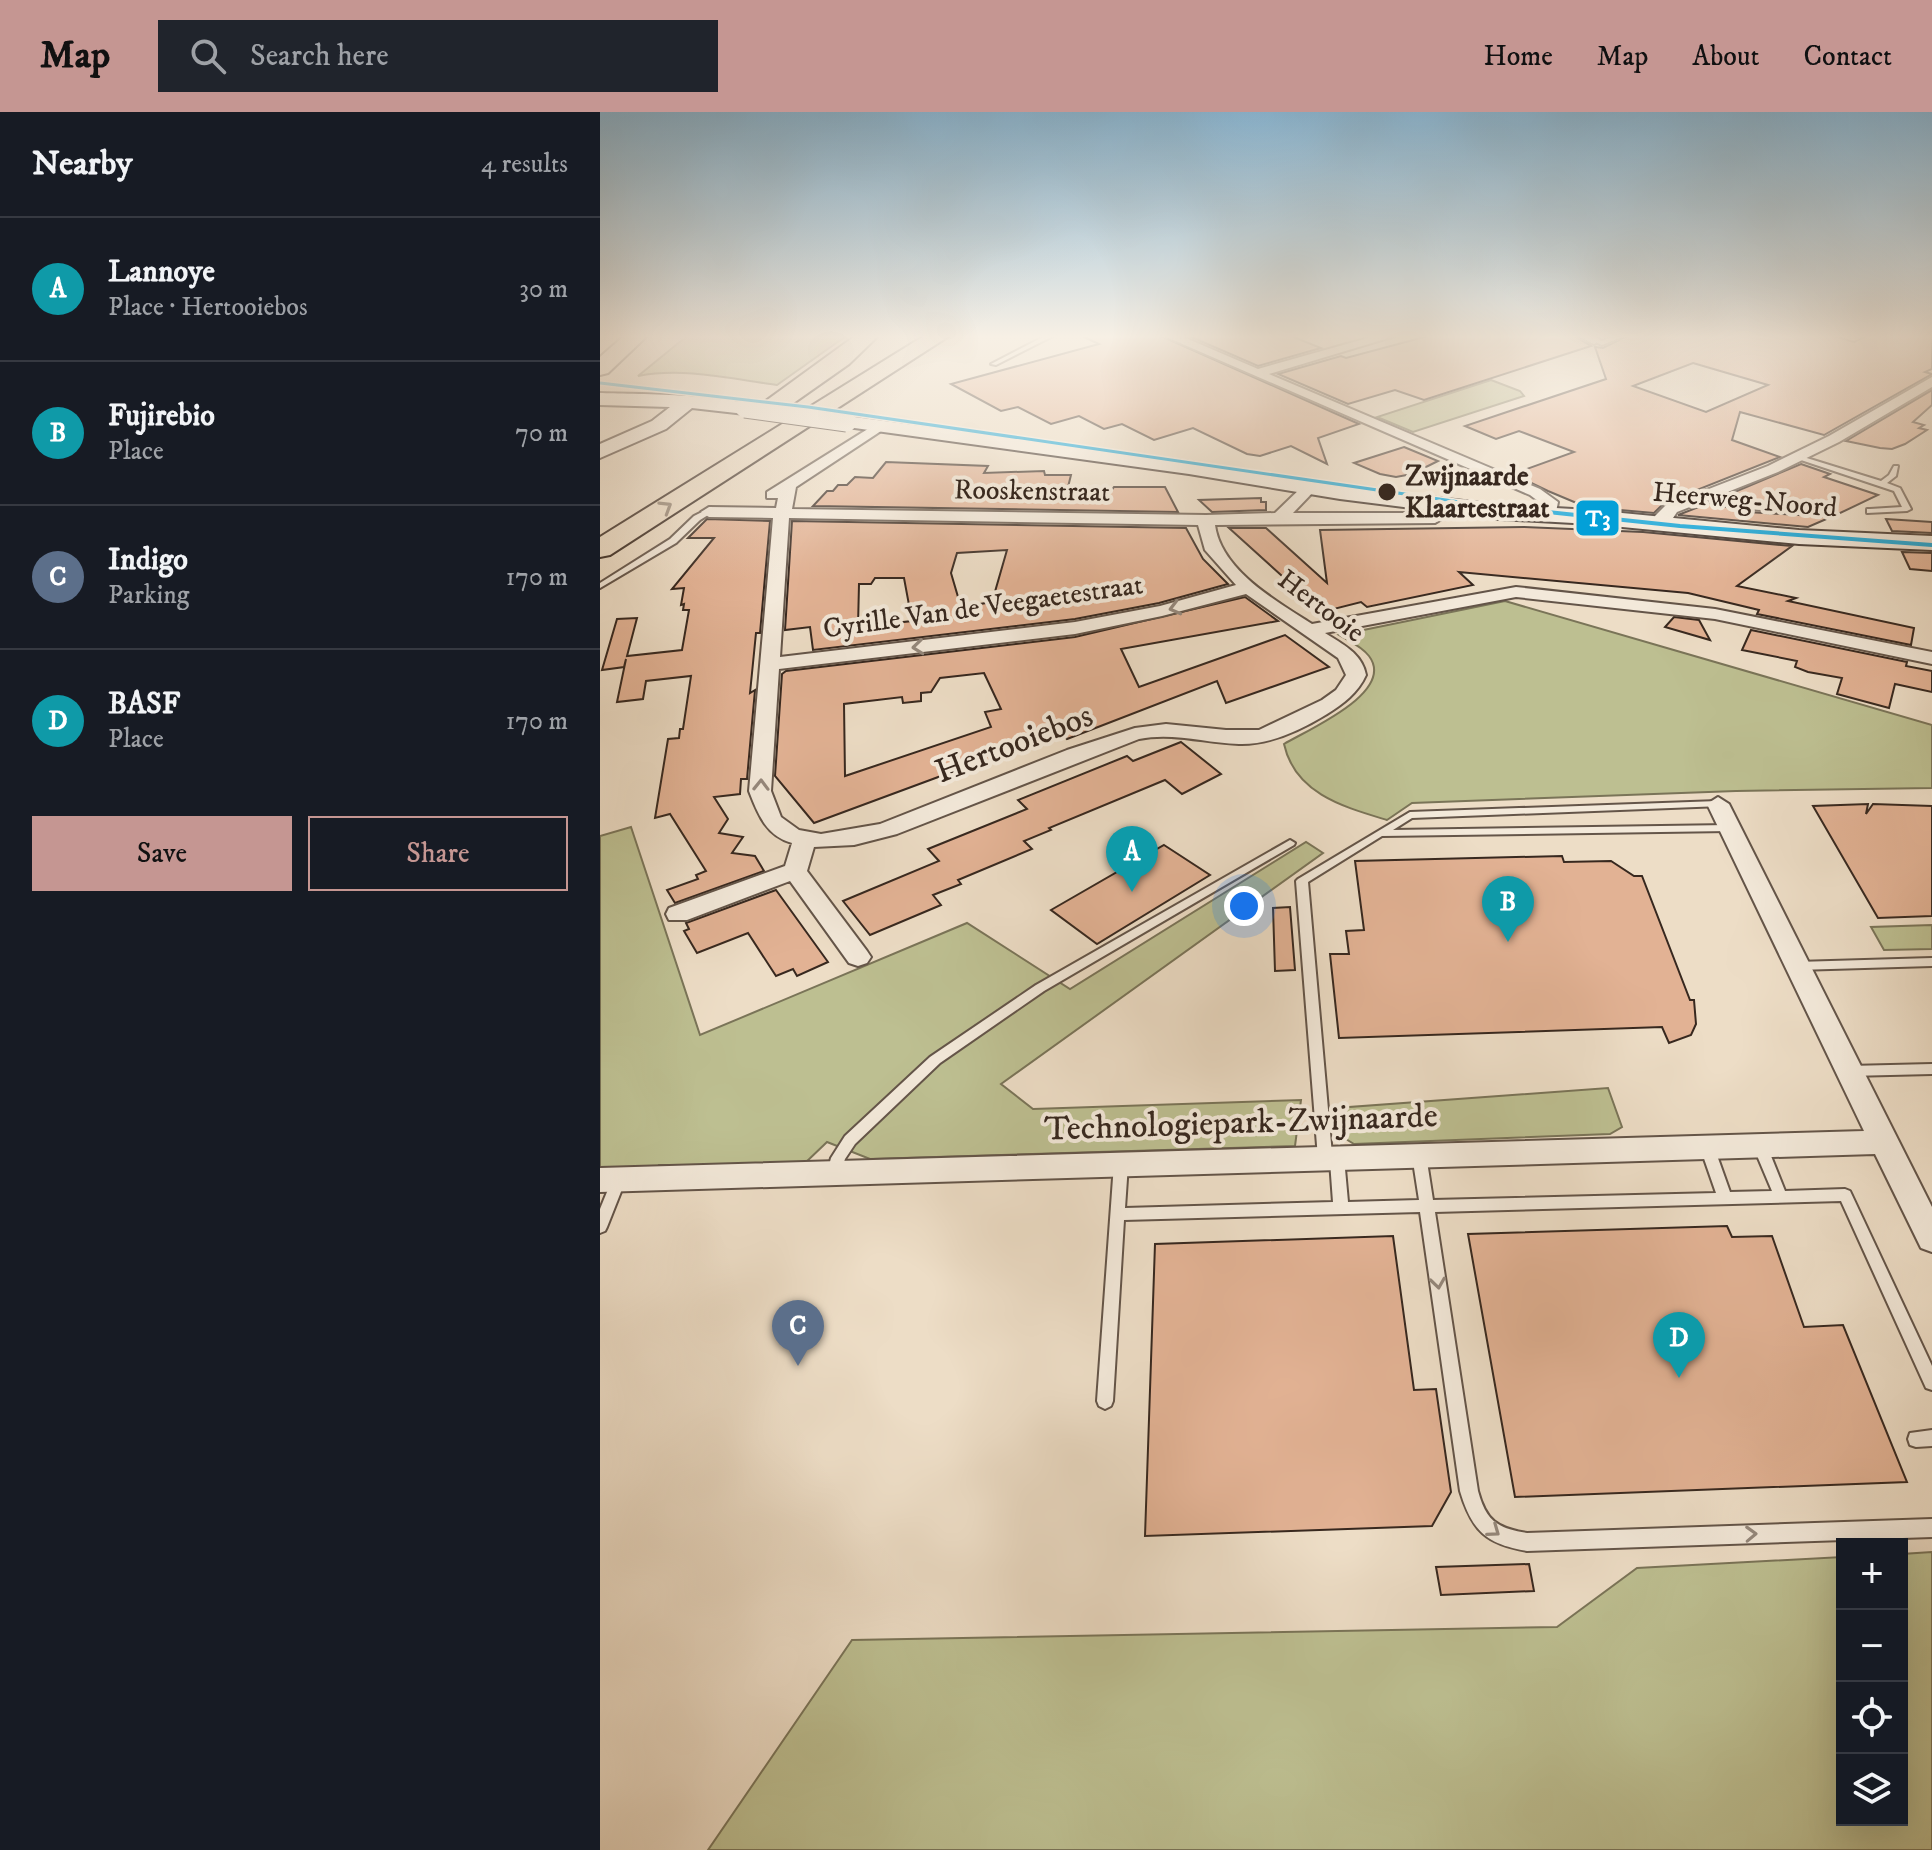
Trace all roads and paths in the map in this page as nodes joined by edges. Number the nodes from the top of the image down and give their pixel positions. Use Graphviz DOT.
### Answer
graph roads {
  1 [pos="669,417"];
  2 [pos="747,417"];
  3 [pos="776,417"];
  4 [pos="788,417"];
  5 [pos="809,417"];
  6 [pos="1360,417"];
  7 [pos="1868,417"];
  8 [pos="879,426"];
  9 [pos="729,435"];
  10 [pos="600,452"];
  11 [pos="1797,457"];
  12 [pos="1896,467"];
  13 [pos="1882,484"];
  14 [pos="789,487"];
  15 [pos="1308,489"];
  16 [pos="1706,496"];
  17 [pos="751,511"];
  18 [pos="1870,511"];
  19 [pos="709,512"];
  20 [pos="785,512"];
  21 [pos="1832,512"];
  22 [pos="1541,514"];
  23 [pos="1279,518"];
  24 [pos="1435,518"];
  25 [pos="1206,520"];
  26 [pos="600,524"];
  27 [pos="1661,524"];
  28 [pos="1932,543"];
  29 [pos="600,549"];
  30 [pos="600,586"];
  31 [pos="1250,587"];
  32 [pos="1310,630"];
  33 [pos="1932,658"];
  34 [pos="770,664"];
  35 [pos="1251,737"];
  36 [pos="1718,804"];
  37 [pos="1729,828"];
  38 [pos="1380,833"];
  39 [pos="805,839"];
  40 [pos="1290,843"];
  41 [pos="795,871"];
  42 [pos="678,914"];
  43 [pos="858,957"];
  44 [pos="1932,962"];
  45 [pos="1797,966"];
  46 [pos="1932,1069"];
  47 [pos="1849,1071"];
  48 [pos="1883,1142"];
  49 [pos="1760,1146"];
  50 [pos="1707,1147"];
  51 [pos="1419,1155"];
  52 [pos="1331,1158"];
  53 [pos="1121,1164"];
  54 [pos="834,1173"];
  55 [pos="610,1180"];
  56 [pos="1781,1197"];
  57 [pos="1725,1198"];
  58 [pos="1427,1206"];
  59 [pos="1341,1208"];
  60 [pos="1118,1214"];
  61 [pos="600,1227"];
  62 [pos="1932,1239"];
  63 [pos="1932,1383"];
  64 [pos="1105,1401"];
  65 [pos="1932,1528"];
  1 -- 10 [label="street"];
  2 -- 9 [label="highway"];
  3 -- 26 [label="highway"];
  4 -- 8 [label="street, Heerweg-Noord, bridge"];
  29 -- 5 [label="highway, one-way"];
  6 -- 22 [label="street"];
  7 -- 11 [label="street"];
  8 -- 14 [label="street"];
  8 -- 15 [label="street, Heerweg-Noord"];
  11 -- 13 [label="lane"];
  11 -- 16 [label="street"];
  12 -- 13 [label="lane"];
  13 -- 18 [label="lane"];
  14 -- 17 [label="street"];
  14 -- 20 [label="street"];
  15 -- 22 [label="street, Heerweg-Noord"];
  15 -- 23 [label="street"];
  16 -- 21 [label="lane"];
  16 -- 27 [label="street"];
  17 -- 19 [label="street, Rooskenstraat"];
  17 -- 20 [label="street, Rooskenstraat"];
  19 -- 30 [label="lane"];
  20 -- 25 [label="street, Rooskenstraat"];
  20 -- 34 [label="street, Hertooiebos"];
  22 -- 27 [label="street, Heerweg-Noord"];
  23 -- 24 [label="street, Rooskenstraat"];
  23 -- 25 [label="street, Rooskenstraat"];
  25 -- 31 [label="street, Hertooie"];
  27 -- 28 [label="street, Heerweg-Noord"];
  31 -- 32 [label="street, Hertooie"];
  31 -- 34 [label="street, Cyrille Van de Veegaetestraat, one-way"];
  32 -- 33 [label="street"];
  32 -- 35 [label="street, Hertooie"];
  39 -- 34 [label="street, Hertooiebos, one-way"];
  35 -- 39 [label="street, Hertooiebos"];
  36 -- 37 [label="street"];
  36 -- 38 [label="lane"];
  37 -- 38 [label="lane"];
  37 -- 45 [label="street"];
  38 -- 52 [label="lane"];
  39 -- 41 [label="street"];
  40 -- 54 [label="lane"];
  41 -- 42 [label="street"];
  41 -- 43 [label="street"];
  44 -- 45 [label="lane"];
  45 -- 47 [label="street"];
  46 -- 47 [label="lane"];
  47 -- 48 [label="street"];
  48 -- 49 [label="street, Technologiepark-Zwijnaarde"];
  48 -- 62 [label="street"];
  49 -- 50 [label="street, Technologiepark-Zwijnaarde"];
  49 -- 56 [label="lane"];
  50 -- 51 [label="street, Technologiepark-Zwijnaarde"];
  50 -- 57 [label="lane"];
  51 -- 52 [label="street, Technologiepark-Zwijnaarde"];
  51 -- 58 [label="lane"];
  52 -- 53 [label="street, Technologiepark-Zwijnaarde"];
  52 -- 59 [label="lane"];
  53 -- 54 [label="street, Technologiepark-Zwijnaarde"];
  53 -- 60 [label="lane"];
  54 -- 55 [label="street, Technologiepark-Zwijnaarde"];
  55 -- 61 [label="lane"];
  56 -- 57 [label="lane"];
  56 -- 63 [label="lane"];
  57 -- 58 [label="lane"];
  58 -- 59 [label="lane"];
  58 -- 65 [label="lane, one-way"];
  59 -- 60 [label="lane"];
  60 -- 64 [label="lane"];
}
